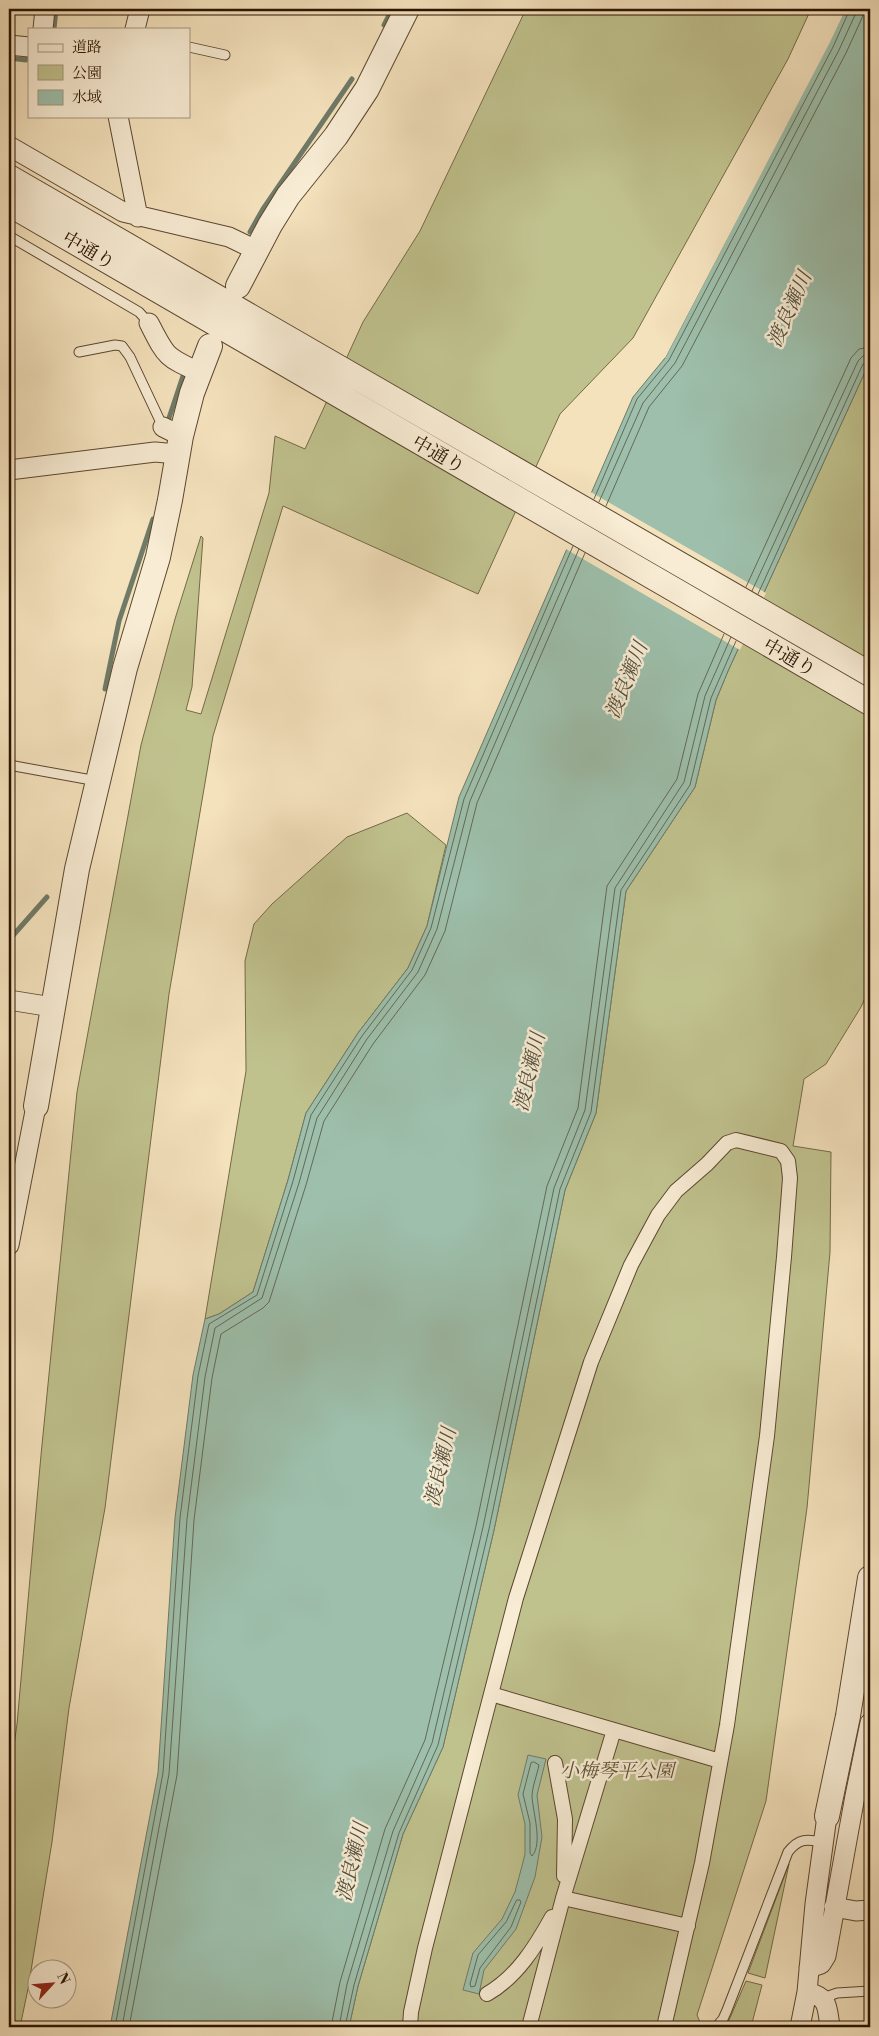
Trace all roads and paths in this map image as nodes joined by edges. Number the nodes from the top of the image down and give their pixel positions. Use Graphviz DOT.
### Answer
graph roads {
  1 [pos="45,9"];
  2 [pos="140,9"];
  3 [pos="407,9"];
  4 [pos="43,28"];
  5 [pos="135,28"];
  6 [pos="9,45"];
  7 [pos="28,47"];
  8 [pos="190,47"];
  9 [pos="225,56"];
  10 [pos="118,118"];
  11 [pos="9,146"];
  12 [pos="9,177"];
  13 [pos="9,204"];
  14 [pos="138,217"];
  15 [pos="9,236"];
  16 [pos="256,250"];
  17 [pos="238,286"];
  18 [pos="149,323"];
  19 [pos="210,346"];
  20 [pos="79,352"];
  21 [pos="199,372"];
  22 [pos="173,439"];
  23 [pos="9,470"];
  24 [pos="870,674"];
  25 [pos="870,703"];
  26 [pos="9,765"];
  27 [pos="98,782"];
  28 [pos="9,1000"];
  29 [pos="52,1007"];
  30 [pos="36,1106"];
  31 [pos="9,1245"];
  32 [pos="870,1578"];
  33 [pos="491,1694"];
  34 [pos="870,1723"];
  35 [pos="614,1730"];
  36 [pos="720,1761"];
  37 [pos="555,1763"];
  38 [pos="862,1797"];
  39 [pos="827,1816"];
  40 [pos="823,1842"];
  41 [pos="563,1898"];
  42 [pos="834,1908"];
  43 [pos="870,1910"];
  44 [pos="688,1926"];
  45 [pos="809,1968"];
  46 [pos="870,1991"];
  47 [pos="487,1994"];
  48 [pos="815,1995"];
  49 [pos="410,2027"];
  50 [pos="529,2027"];
  51 [pos="664,2027"];
  52 [pos="716,2027"];
  53 [pos="800,2027"];
  54 [pos="830,2027"];
  1 -- 4 [label="street"];
  2 -- 5 [label="street"];
  3 -- 16 [label="street"];
  6 -- 7 [label="street"];
  8 -- 9 [label="lane"];
  10 -- 14 [label="street"];
  11 -- 14 [label="street"];
  12 -- 24 [label="street, 中通り"];
  13 -- 25 [label="street, 中通り"];
  14 -- 16 [label="street"];
  15 -- 18 [label="lane"];
  16 -- 17 [label="street"];
  18 -- 21 [label="street"];
  19 -- 21 [label="street"];
  20 -- 22 [label="lane"];
  21 -- 22 [label="street"];
  22 -- 23 [label="street"];
  22 -- 27 [label="street"];
  26 -- 27 [label="lane"];
  27 -- 29 [label="street"];
  28 -- 29 [label="street"];
  29 -- 30 [label="street"];
  30 -- 31 [label="street"];
  32 -- 39 [label="street"];
  33 -- 35 [label="street"];
  33 -- 36 [label="street"];
  33 -- 49 [label="street"];
  34 -- 38 [label="street"];
  35 -- 36 [label="street"];
  35 -- 41 [label="street"];
  36 -- 44 [label="street"];
  37 -- 41 [label="street"];
  38 -- 42 [label="street"];
  39 -- 40 [label="street"];
  40 -- 45 [label="street"];
  40 -- 52 [label="lane"];
  41 -- 44 [label="street"];
  41 -- 47 [label="street"];
  41 -- 50 [label="street"];
  42 -- 43 [label="street"];
  42 -- 45 [label="street"];
  44 -- 51 [label="street"];
  45 -- 48 [label="street"];
  46 -- 48 [label="lane"];
  48 -- 53 [label="street"];
  48 -- 54 [label="street"];
}
